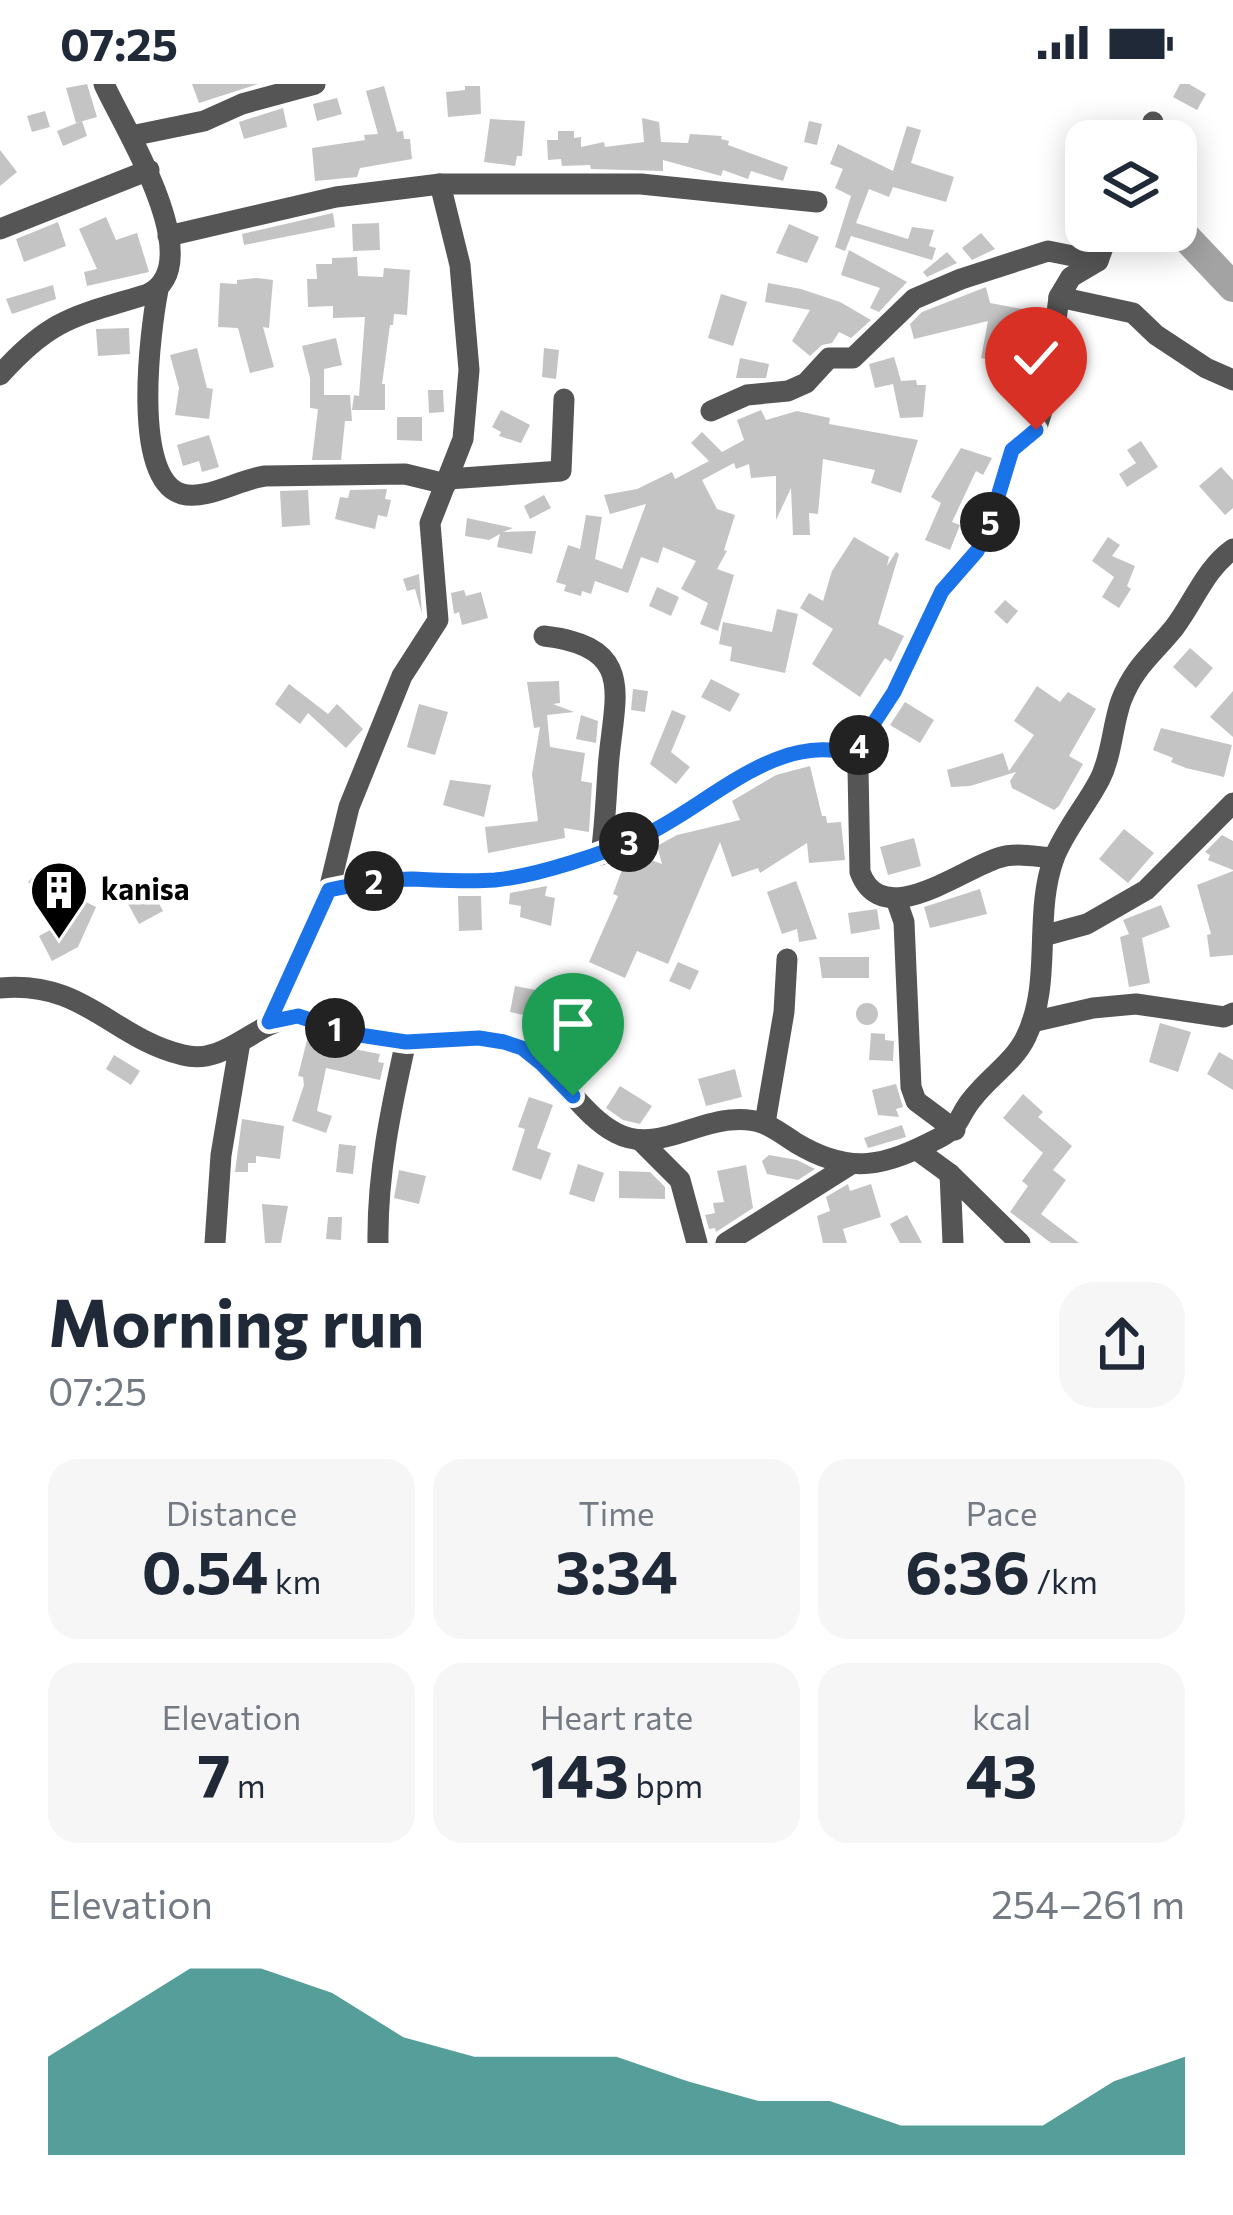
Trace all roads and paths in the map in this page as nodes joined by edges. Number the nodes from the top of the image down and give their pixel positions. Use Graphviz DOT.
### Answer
graph roads {
  1 [pos="104,84"];
  2 [pos="315,84"];
  3 [pos="131,136"];
  4 [pos="149,170"];
  5 [pos="440,184"];
  6 [pos="817,202"];
  7 [pos="0,230"];
  8 [pos="168,236"];
  9 [pos="1101,252"];
  10 [pos="1098,261"];
  11 [pos="158,290"];
  12 [pos="1059,297"];
  13 [pos="0,375"];
  14 [pos="1233,380"];
  15 [pos="564,399"];
  16 [pos="711,411"];
  17 [pos="447,482"];
  18 [pos="1233,549"];
  19 [pos="544,636"];
  20 [pos="853,755"];
  21 [pos="1233,802"];
  22 [pos="601,855"];
  23 [pos="1054,858"];
  24 [pos="329,890"];
  25 [pos="896,899"];
  26 [pos="1043,936"];
  27 [pos="787,958"];
  28 [pos="0,988"];
  29 [pos="1233,1013"];
  30 [pos="269,1022"];
  31 [pos="1032,1022"];
  32 [pos="240,1042"];
  33 [pos="406,1042"];
  34 [pos="765,1123"];
  35 [pos="955,1130"];
  36 [pos="640,1141"];
  37 [pos="917,1150"];
  38 [pos="851,1164"];
  39 [pos="950,1174"];
  40 [pos="215,1243"];
  41 [pos="378,1243"];
  42 [pos="697,1243"];
  43 [pos="726,1243"];
  44 [pos="953,1243"];
  45 [pos="1020,1243"];
  1 -- 3 [label="street"];
  2 -- 3 [label="street"];
  3 -- 4 [label="street"];
  4 -- 7 [label="street"];
  4 -- 8 [label="street"];
  5 -- 6 [label="street"];
  5 -- 8 [label="street"];
  5 -- 17 [label="street"];
  8 -- 11 [label="street"];
  9 -- 10 [label="street"];
  10 -- 12 [label="street"];
  10 -- 16 [label="street"];
  11 -- 13 [label="street"];
  11 -- 17 [label="street"];
  12 -- 14 [label="street"];
  12 -- 20 [label="street"];
  15 -- 17 [label="street"];
  17 -- 24 [label="street"];
  18 -- 23 [label="street"];
  19 -- 22 [label="street"];
  20 -- 22 [label="street"];
  20 -- 25 [label="street"];
  21 -- 26 [label="street"];
  22 -- 24 [label="street"];
  23 -- 25 [label="street"];
  23 -- 26 [label="street"];
  24 -- 30 [label="street"];
  25 -- 35 [label="street"];
  26 -- 31 [label="street"];
  27 -- 34 [label="street"];
  28 -- 32 [label="street"];
  29 -- 31 [label="street"];
  30 -- 32 [label="street"];
  30 -- 33 [label="street"];
  31 -- 35 [label="street"];
  32 -- 40 [label="street"];
  33 -- 36 [label="street"];
  33 -- 41 [label="street"];
  34 -- 36 [label="street"];
  34 -- 38 [label="street"];
  35 -- 37 [label="street"];
  36 -- 42 [label="street"];
  37 -- 38 [label="street"];
  37 -- 39 [label="street"];
  38 -- 43 [label="street"];
  39 -- 44 [label="street"];
  39 -- 45 [label="street"];
}
